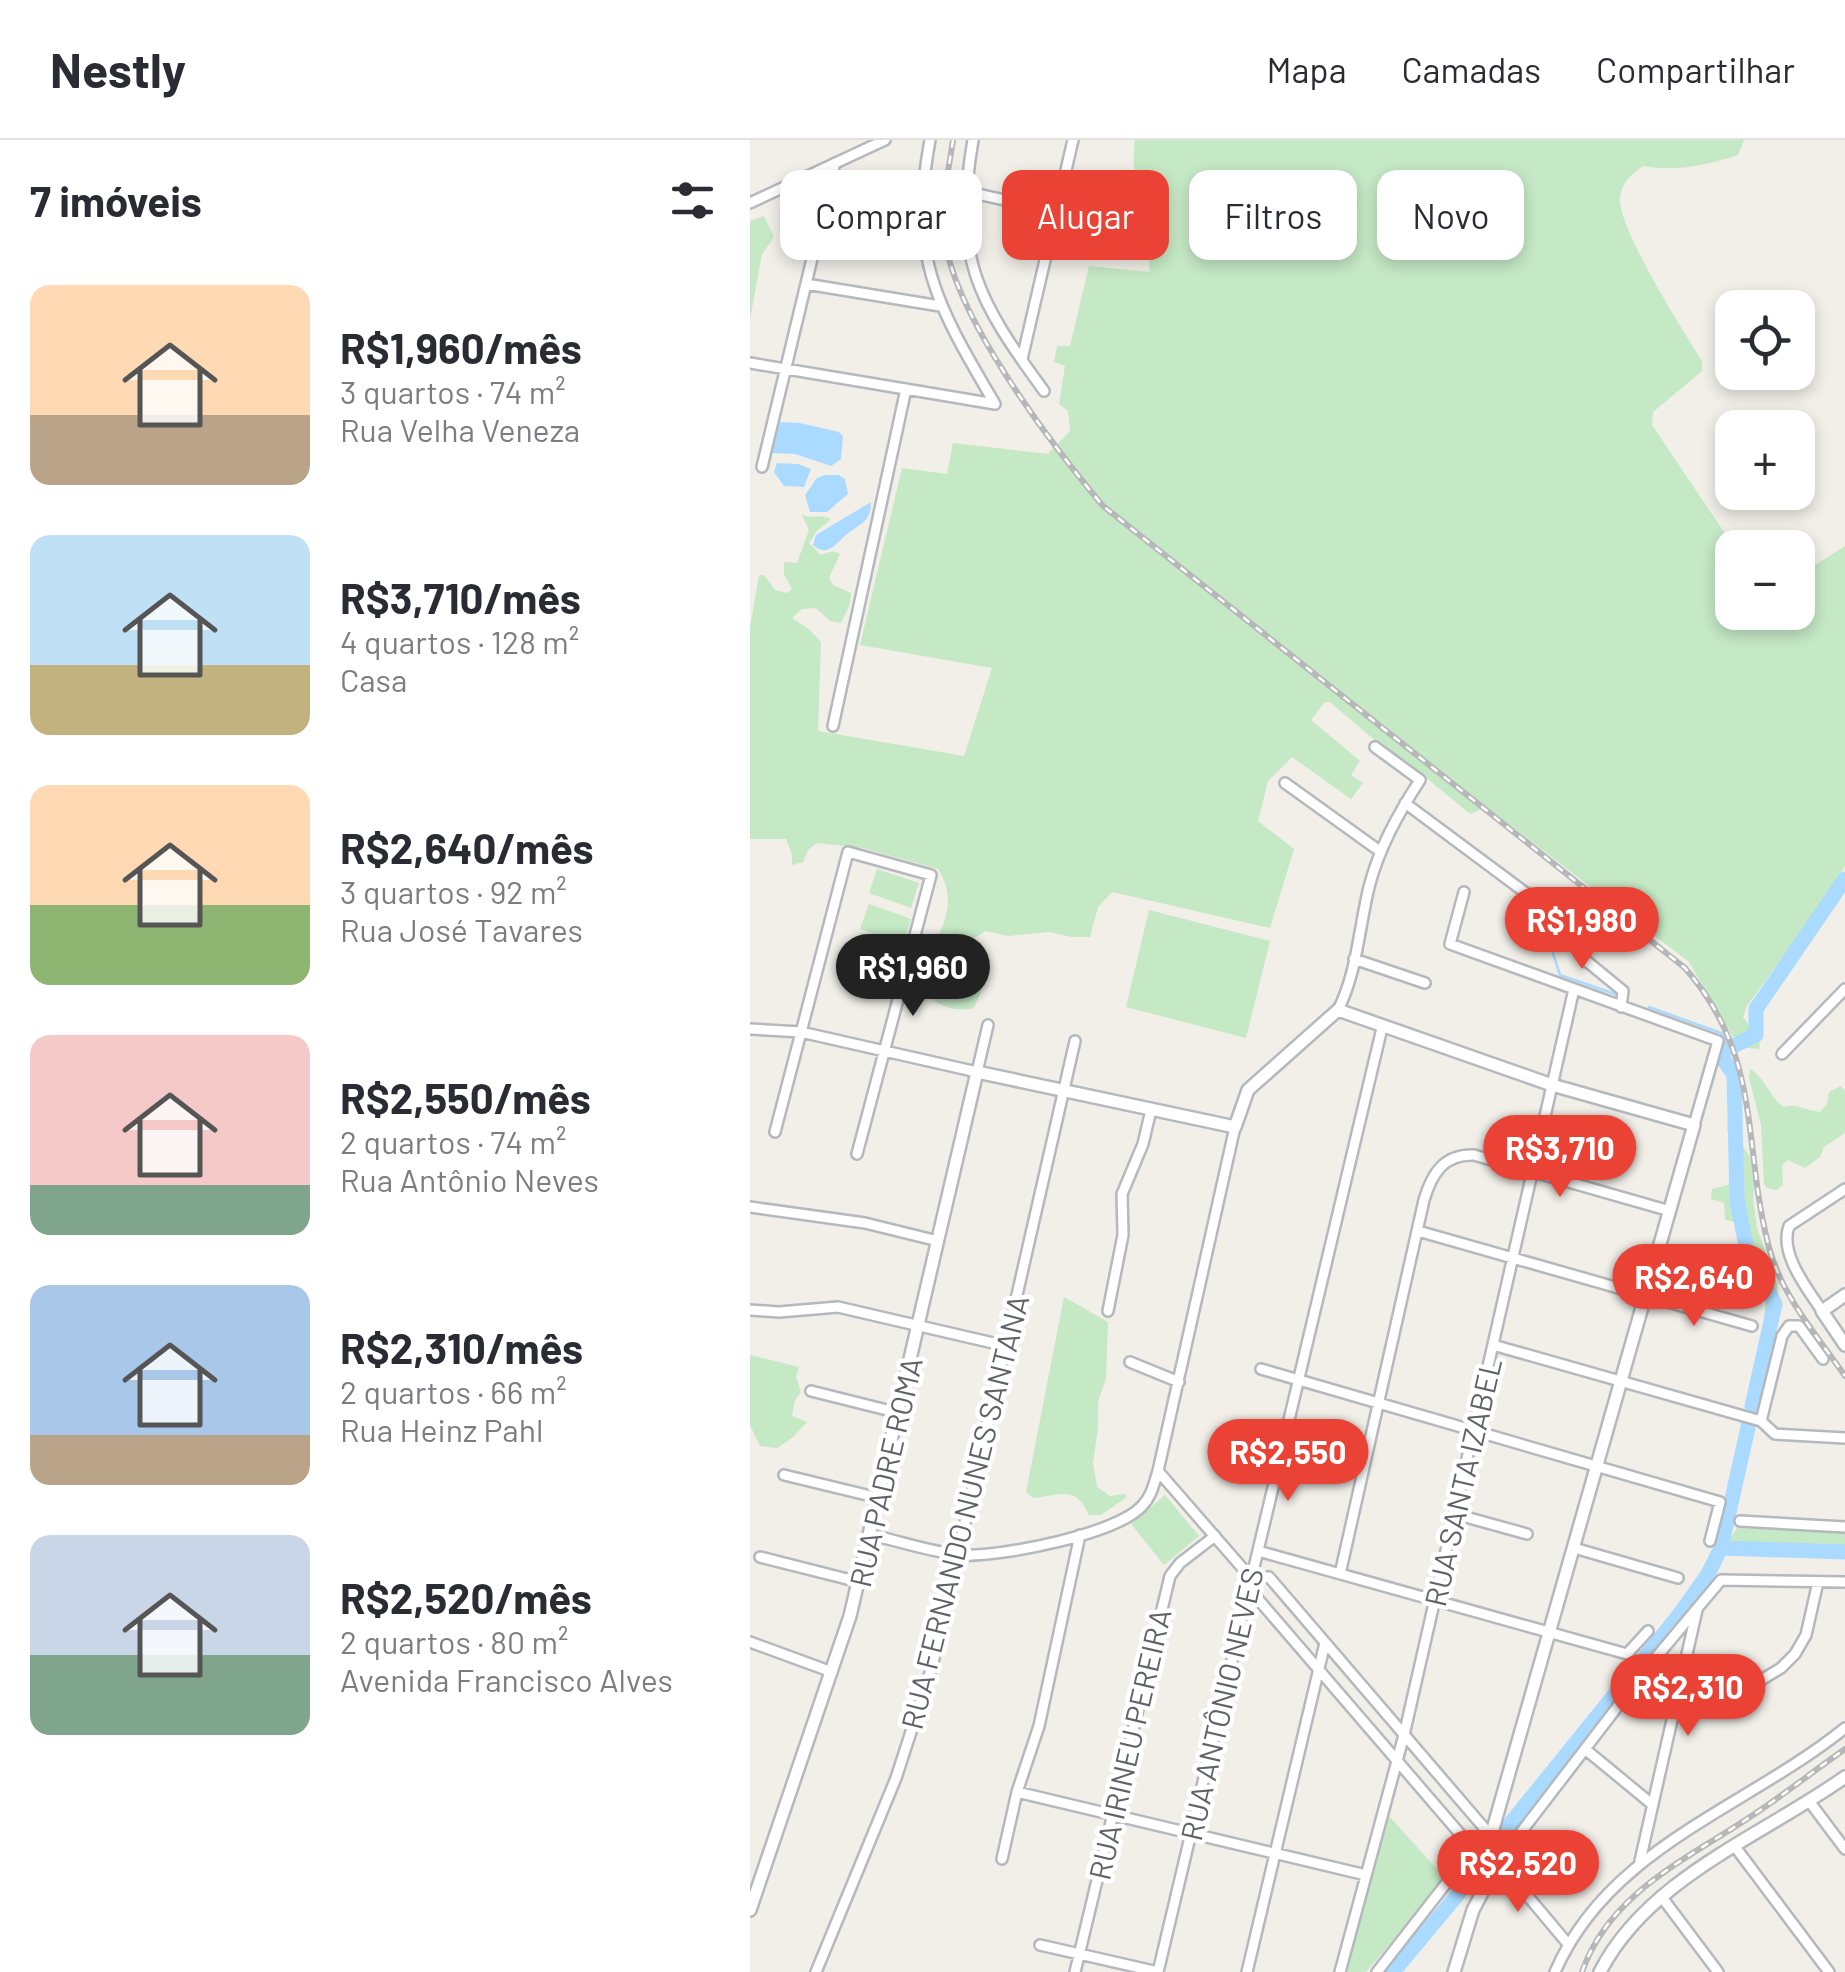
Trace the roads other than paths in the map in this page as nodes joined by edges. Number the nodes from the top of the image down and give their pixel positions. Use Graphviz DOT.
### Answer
graph roads {
  1 [pos="885,140"];
  2 [pos="930,140"];
  3 [pos="973,140"];
  4 [pos="1073,140"];
  5 [pos="835,163"];
  6 [pos="968,170"];
  7 [pos="1066,170"];
  8 [pos="750,202"];
  9 [pos="971,260"];
  10 [pos="1045,260"];
  11 [pos="806,284"];
  12 [pos="940,306"];
  13 [pos="1022,359"];
  14 [pos="750,363"];
  15 [pos="786,369"];
  16 [pos="906,389"];
  17 [pos="1044,391"];
  18 [pos="762,467"];
  19 [pos="834,726"];
  20 [pos="1375,748"];
  21 [pos="1284,783"];
  22 [pos="1405,803"];
  23 [pos="1381,852"];
  24 [pos="1464,892"];
  25 [pos="1573,928"];
  26 [pos="1354,959"];
  27 [pos="1584,959"];
  28 [pos="1425,983"];
  29 [pos="1845,988"];
  30 [pos="1574,989"];
  31 [pos="1622,1006"];
  32 [pos="1338,1010"];
  33 [pos="988,1024"];
  34 [pos="1382,1028"];
  35 [pos="750,1029"];
  36 [pos="801,1032"];
  37 [pos="1076,1041"];
  38 [pos="884,1051"];
  39 [pos="1782,1054"];
  40 [pos="977,1072"];
  41 [pos="1552,1085"];
  42 [pos="1064,1092"];
  43 [pos="1151,1110"];
  44 [pos="1694,1125"];
  45 [pos="1236,1127"];
  46 [pos="775,1132"];
  47 [pos="857,1154"];
  48 [pos="1532,1172"];
  49 [pos="1845,1188"];
  50 [pos="750,1207"];
  51 [pos="1670,1210"];
  52 [pos="1418,1230"];
  53 [pos="938,1241"];
  54 [pos="1513,1258"];
  55 [pos="1845,1295"];
  56 [pos="1646,1296"];
  57 [pos="750,1310"];
  58 [pos="1108,1311"];
  59 [pos="1822,1311"];
  60 [pos="919,1326"];
  61 [pos="1752,1326"];
  62 [pos="1493,1345"];
  63 [pos="1845,1345"];
  64 [pos="1006,1346"];
  65 [pos="1823,1359"];
  66 [pos="1130,1362"];
  67 [pos="1262,1369"];
  68 [pos="1298,1379"];
  69 [pos="1622,1380"];
  70 [pos="1178,1382"];
  71 [pos="811,1391"];
  72 [pos="1380,1402"];
  73 [pos="899,1413"];
  74 [pos="1760,1421"];
  75 [pos="1474,1429"];
  76 [pos="1845,1438"];
  77 [pos="1598,1465"];
  78 [pos="1158,1470"];
  79 [pos="784,1474"];
  80 [pos="879,1498"];
  81 [pos="1455,1514"];
  82 [pos="1740,1521"];
  83 [pos="1845,1527"];
  84 [pos="871,1534"];
  85 [pos="1527,1534"];
  86 [pos="1080,1535"];
  87 [pos="1215,1536"];
  88 [pos="1710,1542"];
  89 [pos="1574,1548"];
  90 [pos="1258,1551"];
  91 [pos="959,1555"];
  92 [pos="760,1557"];
  93 [pos="1340,1574"];
  94 [pos="1251,1578"];
  95 [pos="1678,1578"];
  96 [pos="859,1582"];
  97 [pos="1818,1582"];
  98 [pos="1845,1582"];
  99 [pos="1435,1600"];
  100 [pos="1697,1609"];
  101 [pos="1648,1630"];
  102 [pos="1550,1632"];
  103 [pos="750,1642"];
  104 [pos="1324,1642"];
  105 [pos="1318,1669"];
  106 [pos="832,1672"];
  107 [pos="1674,1708"];
  108 [pos="1845,1728"];
  109 [pos="1404,1735"];
  110 [pos="1585,1749"];
  111 [pos="1397,1761"];
  112 [pos="1845,1778"];
  113 [pos="1448,1786"];
  114 [pos="1017,1792"];
  115 [pos="1431,1800"];
  116 [pos="1809,1801"];
  117 [pos="1653,1804"];
  118 [pos="1112,1815"];
  119 [pos="1190,1834"];
  120 [pos="1490,1836"];
  121 [pos="1736,1848"];
  122 [pos="1473,1849"];
  123 [pos="1845,1849"];
  124 [pos="1275,1854"];
  125 [pos="1002,1859"];
  126 [pos="1498,1861"];
  127 [pos="1640,1861"];
  128 [pos="1366,1876"];
  129 [pos="1662,1896"];
  130 [pos="750,1910"];
  131 [pos="1568,1944"];
  132 [pos="1040,1945"];
  133 [pos="1080,1954"];
  134 [pos="1603,1970"];
  135 [pos="816,1972"];
  136 [pos="1076,1972"];
  137 [pos="1158,1972"];
  138 [pos="1247,1972"];
  139 [pos="1340,1972"];
  140 [pos="1377,1972"];
  141 [pos="1454,1972"];
  142 [pos="1556,1972"];
  143 [pos="1718,1972"];
  144 [pos="1829,1972"];
  1 -- 5 [label="street"];
  2 -- 12 [label="street"];
  3 -- 6 [label="street"];
  4 -- 7 [label="street"];
  5 -- 8 [label="street"];
  5 -- 11 [label="street"];
  9 -- 13 [label="street"];
  10 -- 13 [label="street"];
  11 -- 12 [label="street"];
  11 -- 15 [label="street"];
  12 -- 16 [label="street"];
  13 -- 17 [label="street"];
  14 -- 15 [label="street"];
  15 -- 16 [label="street"];
  15 -- 18 [label="street"];
  16 -- 19 [label="street"];
  20 -- 22 [label="street"];
  21 -- 23 [label="street"];
  22 -- 23 [label="street"];
  22 -- 25 [label="street"];
  23 -- 26 [label="street"];
  24 -- 30 [label="street"];
  26 -- 28 [label="street"];
  26 -- 32 [label="street"];
  27 -- 31 [label="street"];
  29 -- 39 [label="street"];
  30 -- 31 [label="street"];
  30 -- 41 [label="street, RUA SANTA IZABEL"];
  31 -- 44 [label="street"];
  32 -- 34 [label="street"];
  32 -- 45 [label="street"];
  33 -- 40 [label="street, RUA PADRE ROMA"];
  34 -- 41 [label="street"];
  34 -- 68 [label="street, RUA ANTÔNIO NEVES"];
  35 -- 36 [label="street"];
  36 -- 38 [label="street"];
  36 -- 38 [label="street"];
  36 -- 46 [label="street"];
  37 -- 42 [label="street, RUA FERNANDO NUNES SANTANA"];
  38 -- 40 [label="street"];
  38 -- 47 [label="street"];
  40 -- 42 [label="street"];
  40 -- 53 [label="street, RUA PADRE ROMA"];
  41 -- 44 [label="street"];
  41 -- 48 [label="street, RUA SANTA IZABEL"];
  42 -- 43 [label="street"];
  42 -- 64 [label="street, RUA FERNANDO NUNES SANTANA"];
  43 -- 45 [label="street"];
  43 -- 58 [label="street"];
  44 -- 51 [label="street"];
  45 -- 70 [label="street"];
  48 -- 51 [label="street"];
  48 -- 52 [label="street"];
  48 -- 54 [label="street, RUA SANTA IZABEL"];
  49 -- 59 [label="street"];
  50 -- 53 [label="street"];
  51 -- 56 [label="street"];
  52 -- 54 [label="street"];
  52 -- 72 [label="street"];
  53 -- 60 [label="street, RUA PADRE ROMA"];
  54 -- 56 [label="street"];
  54 -- 62 [label="street, RUA SANTA IZABEL"];
  55 -- 59 [label="street"];
  56 -- 61 [label="street"];
  56 -- 69 [label="street"];
  57 -- 60 [label="street"];
  59 -- 63 [label="street"];
  60 -- 64 [label="street"];
  60 -- 73 [label="street, RUA PADRE ROMA"];
  62 -- 69 [label="street"];
  62 -- 75 [label="street, RUA SANTA IZABEL"];
  64 -- 91 [label="street, RUA FERNANDO NUNES SANTANA"];
  65 -- 74 [label="street"];
  66 -- 70 [label="street"];
  67 -- 68 [label="street"];
  68 -- 72 [label="street"];
  68 -- 90 [label="street, RUA ANTÔNIO NEVES"];
  69 -- 74 [label="street"];
  69 -- 77 [label="street"];
  70 -- 78 [label="street"];
  71 -- 73 [label="street"];
  72 -- 75 [label="street"];
  72 -- 93 [label="street"];
  73 -- 80 [label="street, RUA PADRE ROMA"];
  74 -- 76 [label="street"];
  75 -- 77 [label="street"];
  75 -- 81 [label="street, RUA SANTA IZABEL"];
  77 -- 88 [label="street"];
  77 -- 89 [label="street"];
  78 -- 86 [label="street"];
  78 -- 87 [label="street"];
  79 -- 80 [label="street"];
  80 -- 84 [label="street, RUA PADRE ROMA"];
  81 -- 85 [label="street"];
  81 -- 99 [label="street, RUA SANTA IZABEL"];
  82 -- 83 [label="street"];
  84 -- 91 [label="street"];
  84 -- 96 [label="street, RUA PADRE ROMA"];
  86 -- 91 [label="street"];
  86 -- 114 [label="street"];
  87 -- 94 [label="street"];
  87 -- 118 [label="street, RUA IRINEU PEREIRA"];
  89 -- 95 [label="street"];
  89 -- 102 [label="street"];
  90 -- 93 [label="street"];
  90 -- 94 [label="street, RUA ANTÔNIO NEVES"];
  91 -- 135 [label="street, RUA FERNANDO NUNES SANTANA"];
  92 -- 96 [label="street"];
  93 -- 99 [label="street"];
  94 -- 104 [label="street"];
  94 -- 105 [label="street"];
  94 -- 119 [label="street, RUA ANTÔNIO NEVES"];
  96 -- 106 [label="street, RUA PADRE ROMA"];
  97 -- 98 [label="street"];
  97 -- 100 [label="street"];
  97 -- 107 [label="street"];
  99 -- 102 [label="street"];
  99 -- 109 [label="street, RUA SANTA IZABEL"];
  100 -- 107 [label="street"];
  100 -- 110 [label="street"];
  101 -- 102 [label="street"];
  102 -- 120 [label="street"];
  103 -- 106 [label="street"];
  104 -- 105 [label="street"];
  104 -- 109 [label="street"];
  105 -- 111 [label="street"];
  105 -- 124 [label="street"];
  106 -- 130 [label="street, RUA PADRE ROMA"];
  107 -- 117 [label="street"];
  108 -- 127 [label="street"];
  109 -- 111 [label="street, RUA SANTA IZABEL"];
  109 -- 113 [label="street"];
  110 -- 117 [label="street"];
  110 -- 126 [label="street"];
  111 -- 115 [label="street"];
  111 -- 128 [label="street, RUA SANTA IZABEL"];
  112 -- 116 [label="street"];
  113 -- 115 [label="street"];
  113 -- 120 [label="street"];
  114 -- 118 [label="street"];
  114 -- 125 [label="street"];
  115 -- 122 [label="street"];
  116 -- 121 [label="street"];
  116 -- 123 [label="street"];
  117 -- 127 [label="street"];
  118 -- 119 [label="street"];
  118 -- 133 [label="street, RUA IRINEU PEREIRA"];
  119 -- 124 [label="street"];
  119 -- 137 [label="street, RUA ANTÔNIO NEVES"];
  120 -- 122 [label="street"];
  120 -- 126 [label="street"];
  121 -- 129 [label="street"];
  121 -- 144 [label="street"];
  122 -- 126 [label="street"];
  122 -- 140 [label="street"];
  124 -- 128 [label="street"];
  124 -- 138 [label="street"];
  126 -- 131 [label="street"];
  126 -- 141 [label="street"];
  127 -- 131 [label="street"];
  128 -- 139 [label="street, RUA SANTA IZABEL"];
  129 -- 134 [label="street"];
  129 -- 143 [label="street"];
  131 -- 142 [label="street"];
  132 -- 133 [label="street"];
  133 -- 136 [label="street, RUA IRINEU PEREIRA"];
  133 -- 137 [label="street"];
}
